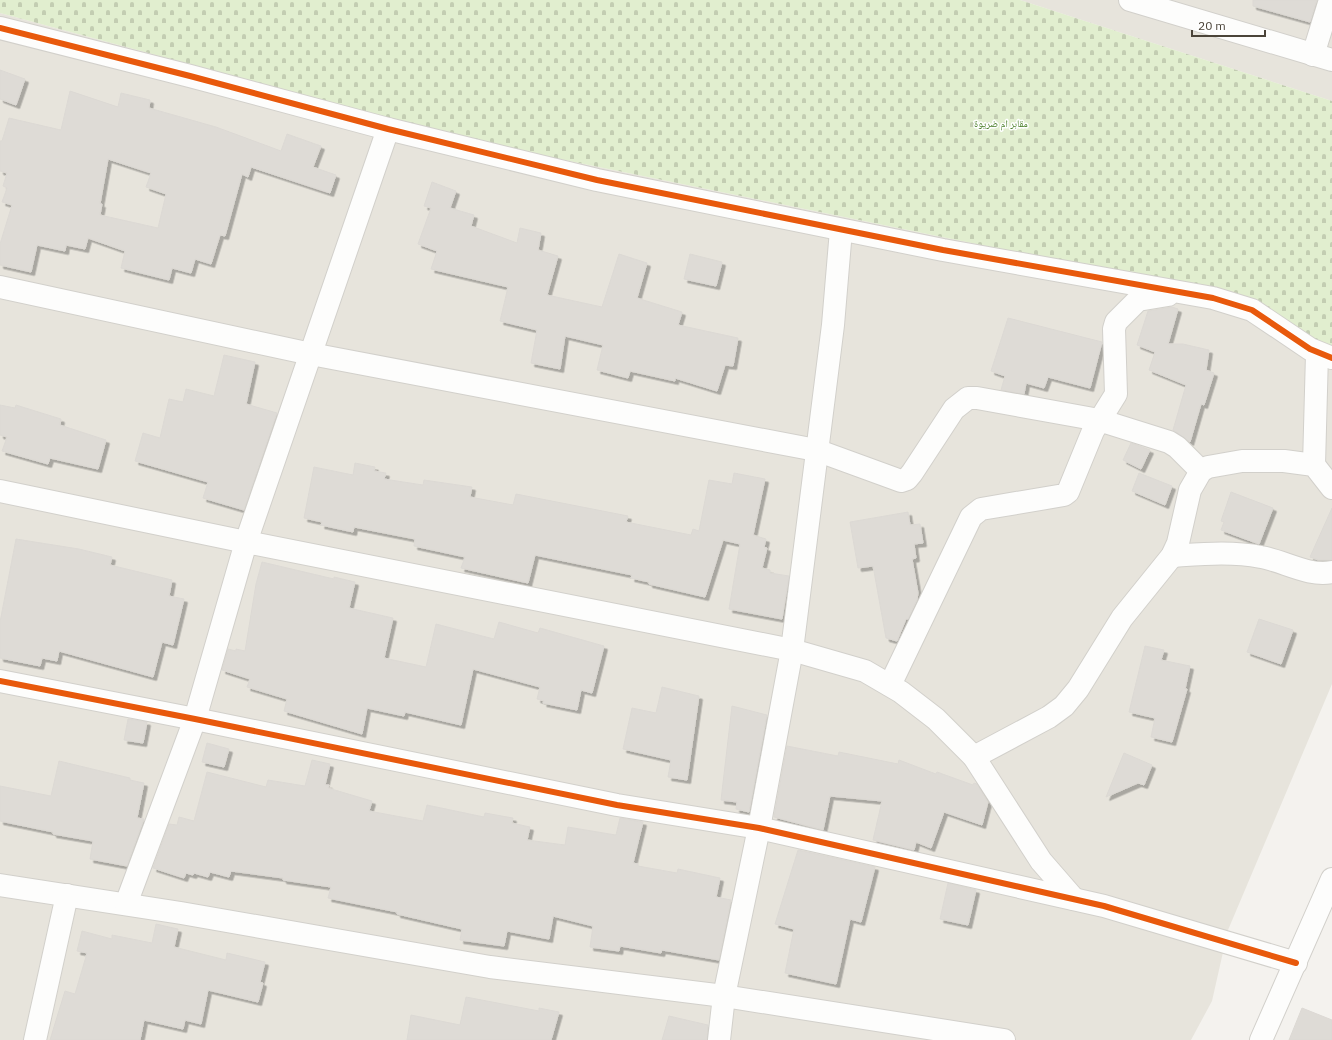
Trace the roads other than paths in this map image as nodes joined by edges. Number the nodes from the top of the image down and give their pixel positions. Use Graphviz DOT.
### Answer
graph roads {
  1 [pos="1130,0"];
  2 [pos="1330,0"];
  3 [pos="1184,7"];
  4 [pos="0,28"];
  5 [pos="1323,58"];
  6 [pos="388,129"];
  7 [pos="841,230"];
  8 [pos="0,287"];
  9 [pos="1185,292"];
  10 [pos="311,354"];
  11 [pos="1325,356"];
  12 [pos="1099,420"];
  13 [pos="816,450"];
  14 [pos="1314,465"];
  15 [pos="1201,471"];
  16 [pos="1332,488"];
  17 [pos="0,491"];
  18 [pos="246,542"];
  19 [pos="1172,556"];
  20 [pos="1332,572"];
  21 [pos="792,650"];
  22 [pos="0,681"];
  23 [pos="890,685"];
  24 [pos="195,719"];
  25 [pos="974,757"];
  26 [pos="759,828"];
  27 [pos="1332,880"];
  28 [pos="0,885"];
  29 [pos="68,895"];
  30 [pos="1074,899"];
  31 [pos="126,904"];
  32 [pos="1296,963"];
  33 [pos="724,996"];
  34 [pos="35,1040"];
  35 [pos="719,1040"];
  36 [pos="1004,1040"];
  37 [pos="1262,1040"];
  1 -- 3 [label="street"];
  2 -- 5 [label="street"];
  3 -- 5 [label="street"];
  4 -- 6 [label="street"];
  6 -- 7 [label="street"];
  6 -- 10 [label="street"];
  7 -- 9 [label="street"];
  7 -- 13 [label="street"];
  8 -- 10 [label="street"];
  9 -- 11 [label="street"];
  9 -- 12 [label="street"];
  10 -- 13 [label="street"];
  10 -- 18 [label="street"];
  11 -- 14 [label="street"];
  12 -- 13 [label="street"];
  12 -- 15 [label="street"];
  12 -- 23 [label="street"];
  13 -- 21 [label="street"];
  14 -- 15 [label="street"];
  14 -- 16 [label="street"];
  15 -- 19 [label="street"];
  17 -- 18 [label="street"];
  18 -- 21 [label="street"];
  18 -- 24 [label="street"];
  19 -- 20 [label="street"];
  19 -- 25 [label="street"];
  21 -- 23 [label="street"];
  21 -- 26 [label="street"];
  22 -- 24 [label="street"];
  23 -- 25 [label="street"];
  24 -- 26 [label="street"];
  24 -- 31 [label="street"];
  25 -- 30 [label="street"];
  26 -- 30 [label="street"];
  26 -- 33 [label="street"];
  27 -- 32 [label="street"];
  28 -- 29 [label="street"];
  29 -- 31 [label="street"];
  29 -- 34 [label="street"];
  30 -- 32 [label="street"];
  31 -- 33 [label="street"];
  32 -- 37 [label="street"];
  33 -- 35 [label="street"];
  33 -- 36 [label="street"];
}
